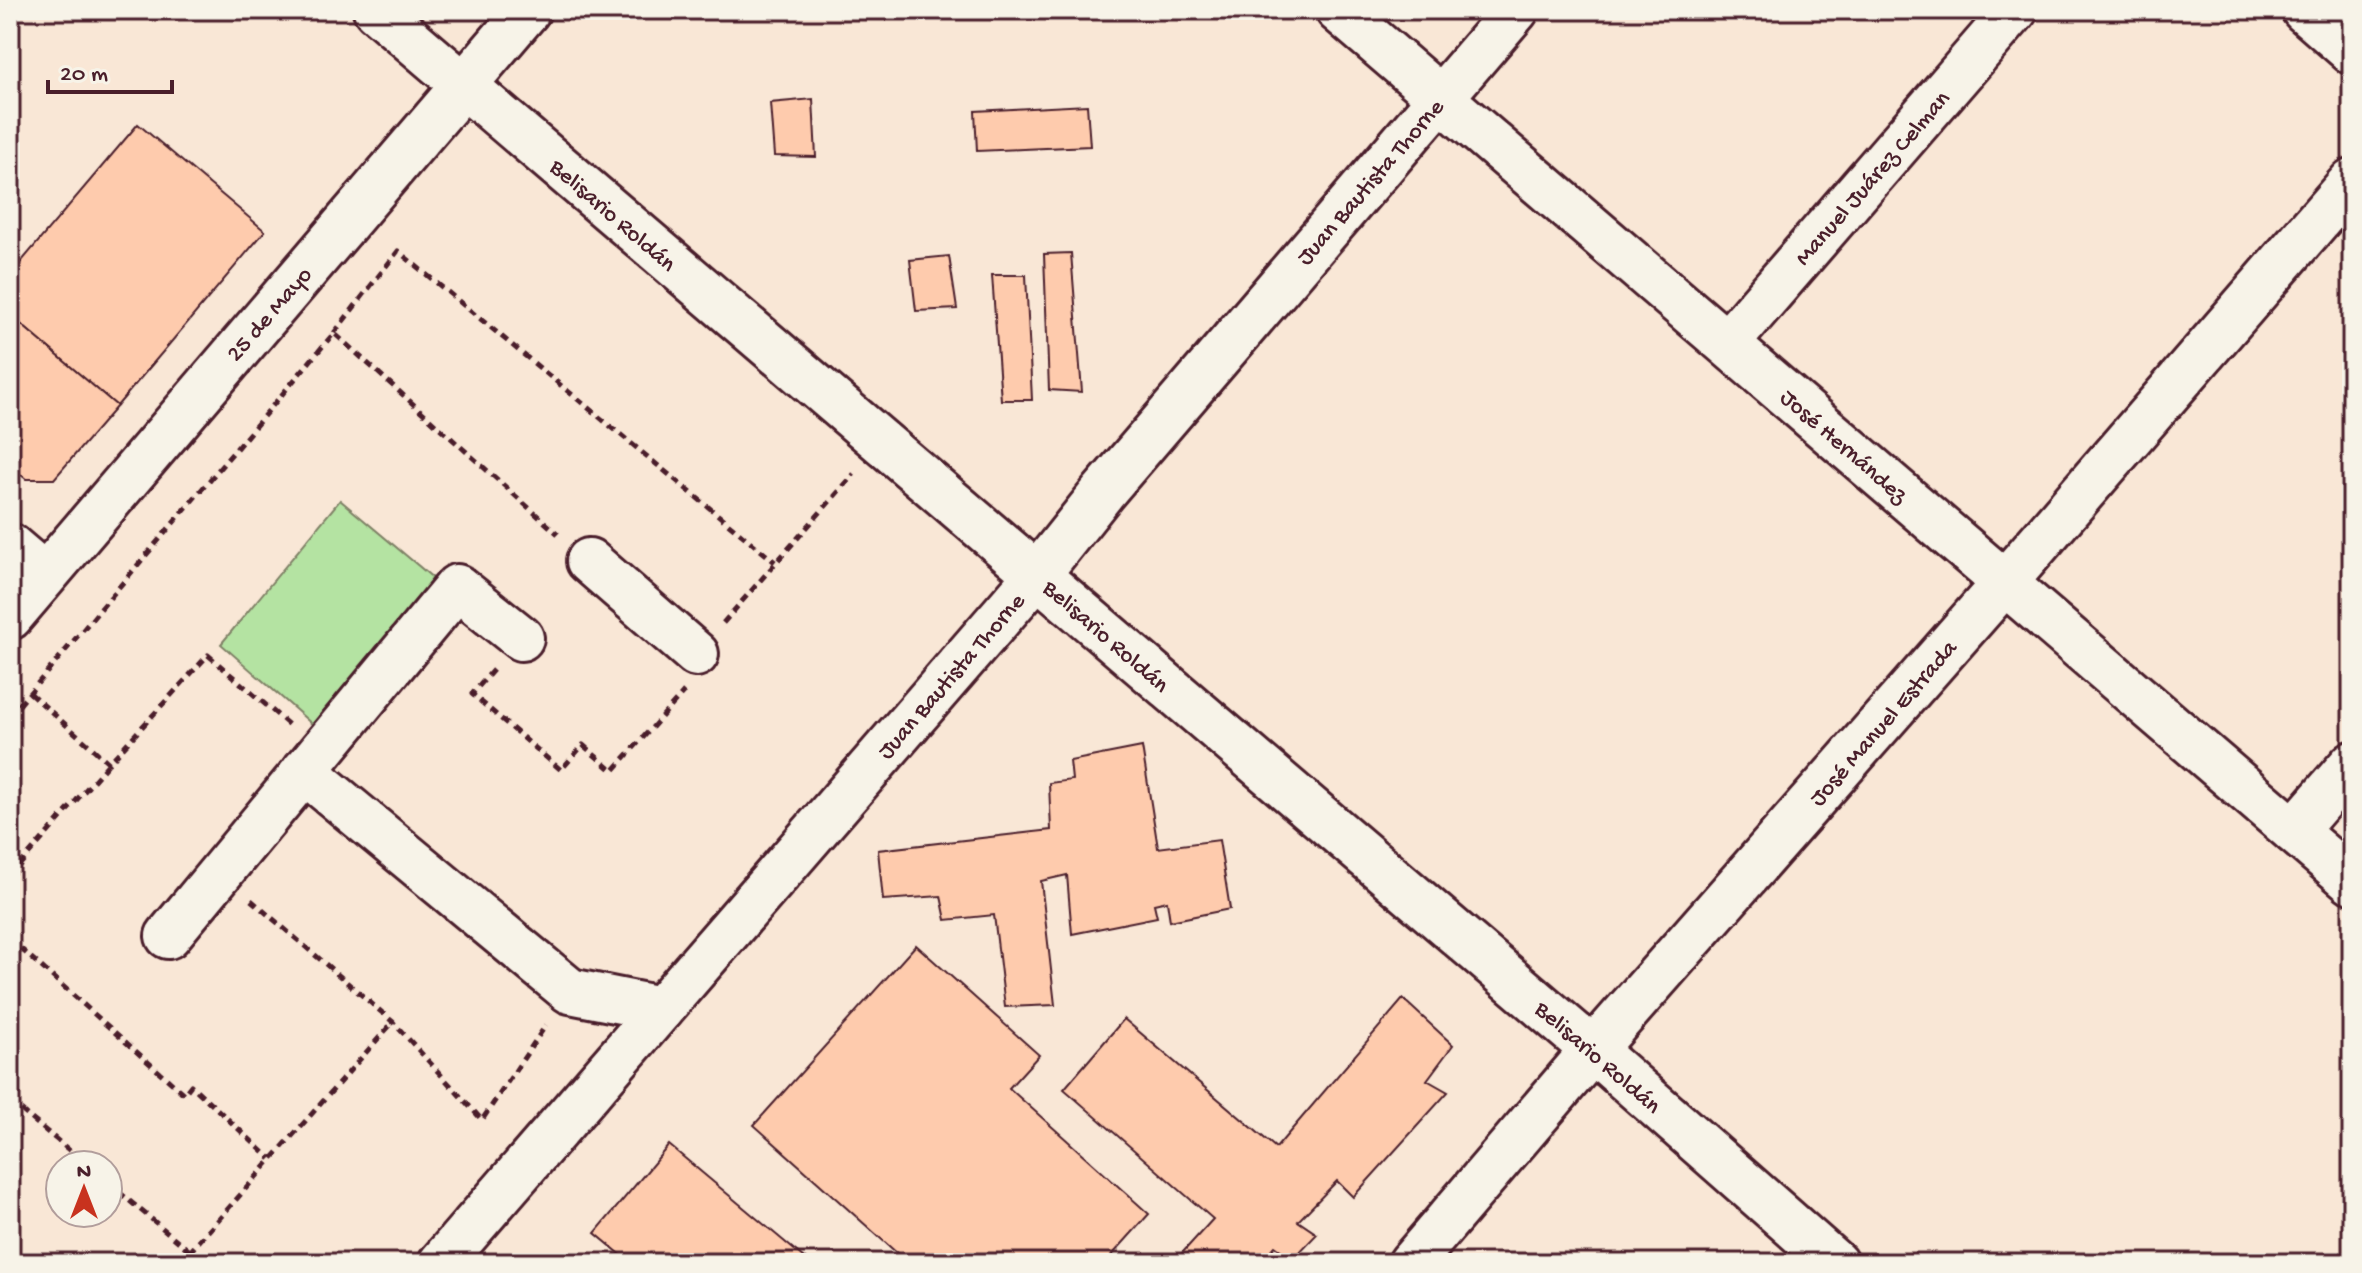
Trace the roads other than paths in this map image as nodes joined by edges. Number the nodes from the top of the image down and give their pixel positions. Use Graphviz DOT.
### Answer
graph roads {
  1 [pos="376,10"];
  2 [pos="528,10"];
  3 [pos="1338,10"];
  4 [pos="1516,10"];
  5 [pos="2015,10"];
  6 [pos="2304,10"];
  7 [pos="2352,52"];
  8 [pos="464,85"];
  9 [pos="1440,97"];
  10 [pos="2352,181"];
  11 [pos="1727,343"];
  12 [pos="10,546"];
  13 [pos="589,561"];
  14 [pos="44,575"];
  15 [pos="1037,575"];
  16 [pos="2005,582"];
  17 [pos="10,617"];
  18 [pos="521,638"];
  19 [pos="696,654"];
  20 [pos="312,761"];
  21 [pos="2352,764"];
  22 [pos="2294,831"];
  23 [pos="2352,881"];
  24 [pos="168,936"];
  25 [pos="661,1009"];
  26 [pos="1593,1050"];
  27 [pos="441,1263"];
  28 [pos="1411,1263"];
  29 [pos="1835,1263"];
  1 -- 8 [label="street, Belisario Roldán"];
  2 -- 8 [label="street, 25 de Mayo"];
  3 -- 9 [label="street, José Hernández"];
  4 -- 9 [label="street, Juan Bautista Thorne"];
  5 -- 11 [label="street, Manuel Juárez Celman"];
  6 -- 7 [label="street"];
  8 -- 14 [label="street, 25 de Mayo"];
  8 -- 15 [label="street, Belisario Roldán"];
  9 -- 11 [label="street, José Hernández"];
  9 -- 15 [label="street, Juan Bautista Thorne"];
  10 -- 16 [label="street, José Manuel Estrada"];
  11 -- 16 [label="street, José Hernández"];
  12 -- 14 [label="street"];
  13 -- 19 [label="street"];
  14 -- 17 [label="street, 25 de Mayo"];
  15 -- 25 [label="street, Juan Bautista Thorne"];
  15 -- 26 [label="street, Belisario Roldán"];
  16 -- 22 [label="street, José Hernández"];
  16 -- 26 [label="street, José Manuel Estrada"];
  18 -- 20 [label="street"];
  20 -- 24 [label="street"];
  20 -- 25 [label="street"];
  21 -- 22 [label="street"];
  22 -- 23 [label="street, José Hernández"];
  25 -- 27 [label="street, Juan Bautista Thorne"];
  26 -- 28 [label="street, José Manuel Estrada"];
  26 -- 29 [label="street, Belisario Roldán"];
}
